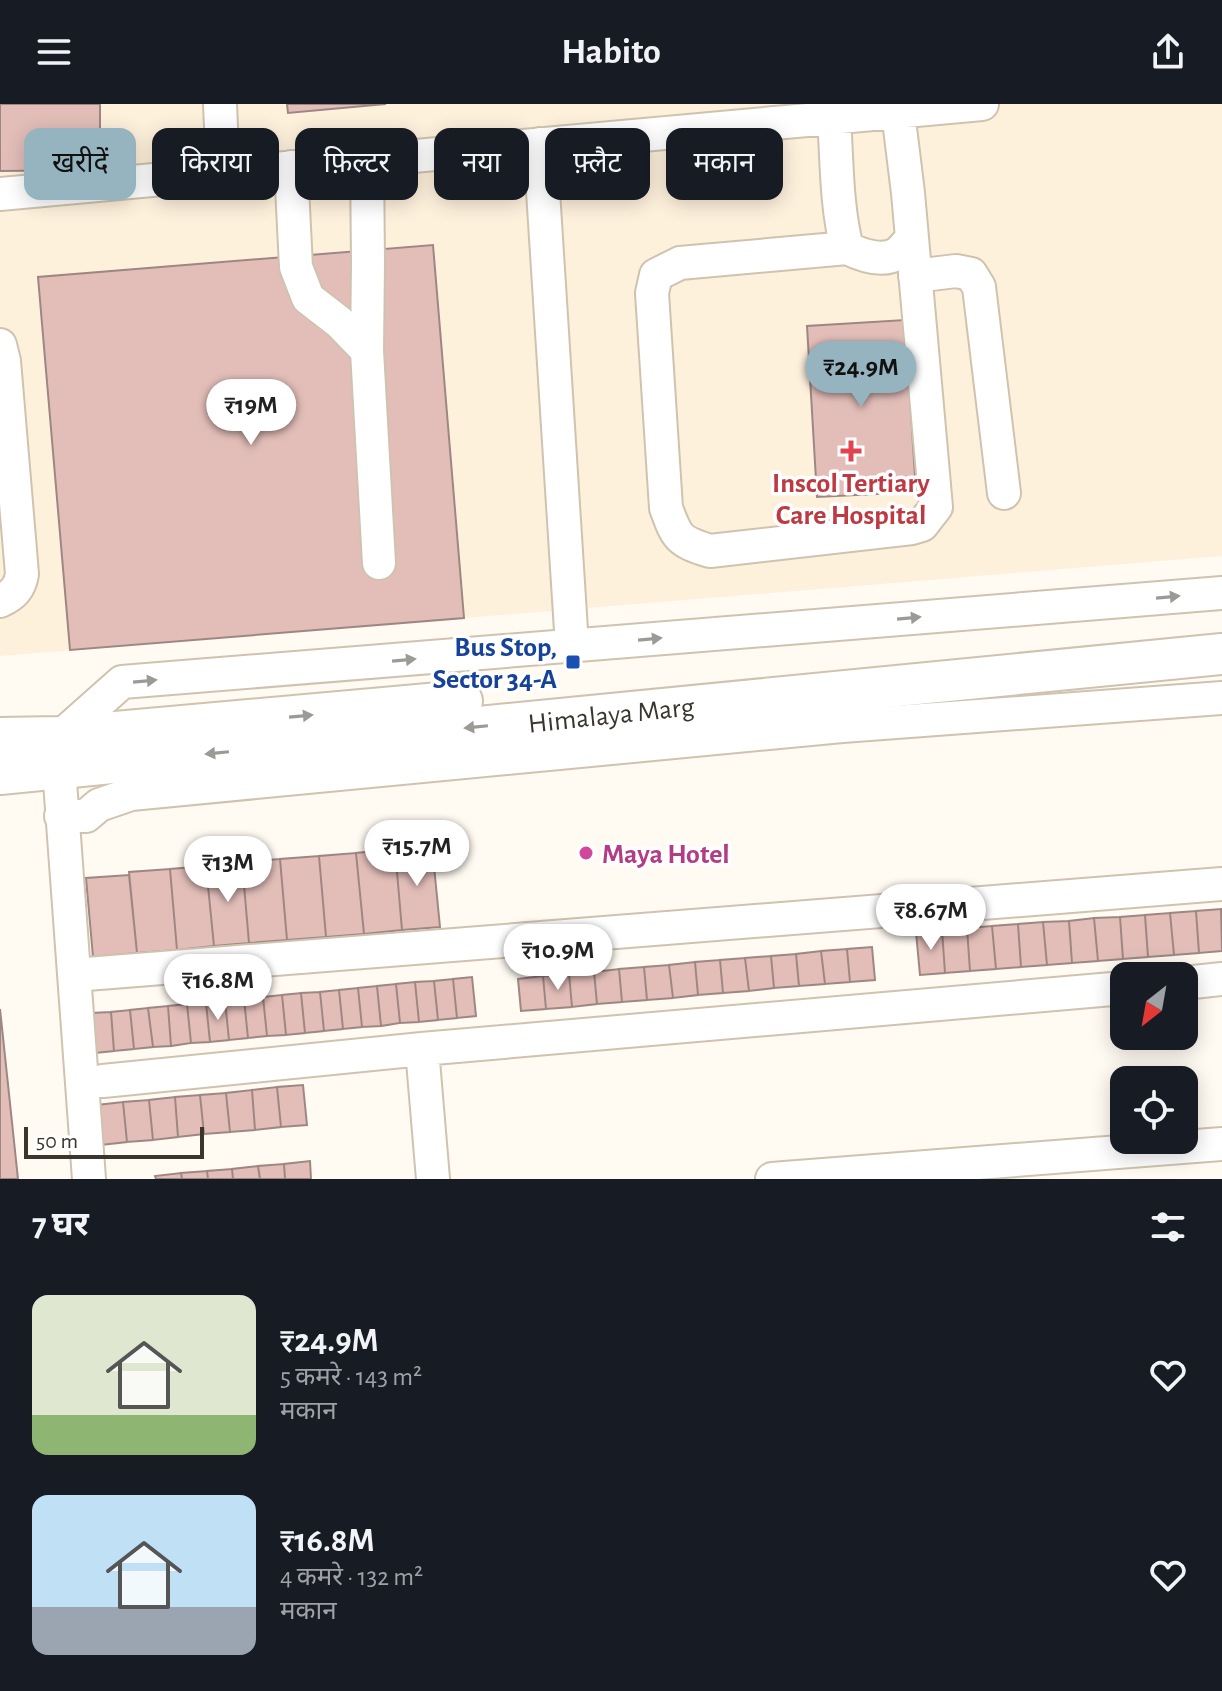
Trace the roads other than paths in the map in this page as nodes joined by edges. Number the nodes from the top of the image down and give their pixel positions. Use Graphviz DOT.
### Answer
graph roads {
  1 [pos="220,104"];
  2 [pos="982,104"];
  3 [pos="898,112"];
  4 [pos="684,118"];
  5 [pos="834,118"];
  6 [pos="221,128"];
  7 [pos="540,144"];
  8 [pos="418,155"];
  9 [pos="291,167"];
  10 [pos="295,167"];
  11 [pos="279,168"];
  12 [pos="152,180"];
  13 [pos="0,194"];
  14 [pos="367,200"];
  15 [pos="912,238"];
  16 [pos="847,248"];
  17 [pos="915,276"];
  18 [pos="0,345"];
  19 [pos="367,351"];
  20 [pos="1004,493"];
  21 [pos="379,563"];
  22 [pos="1222,593"];
  23 [pos="0,601"];
  24 [pos="1222,633"];
  25 [pos="572,646"];
  26 [pos="1222,654"];
  27 [pos="1222,698"];
  28 [pos="0,738"];
  29 [pos="59,753"];
  30 [pos="0,774"];
  31 [pos="61,816"];
  32 [pos="1222,884"];
  33 [pos="74,975"];
  34 [pos="1222,979"];
  35 [pos="1198,982"];
  36 [pos="1110,989"];
  37 [pos="422,1049"];
  38 [pos="103,1081"];
  39 [pos="1222,1144"];
  40 [pos="89,1179"];
  41 [pos="433,1179"];
  42 [pos="772,1179"];
  1 -- 6 [label="street"];
  2 -- 3 [label="street"];
  3 -- 5 [label="street"];
  3 -- 15 [label="street"];
  4 -- 5 [label="street"];
  4 -- 7 [label="street"];
  5 -- 16 [label="street"];
  7 -- 8 [label="street"];
  7 -- 25 [label="street"];
  9 -- 10 [label="street"];
  9 -- 11 [label="street"];
  9 -- 19 [label="street"];
  12 -- 13 [label="street"];
  14 -- 19 [label="street"];
  15 -- 16 [label="street"];
  15 -- 17 [label="street"];
  16 -- 17 [label="street"];
  17 -- 20 [label="street"];
  18 -- 23 [label="street"];
  19 -- 21 [label="street"];
  25 -- 22 [label="street, one-way"];
  29 -- 24 [label="main road, Himalaya Marg, one-way"];
  29 -- 25 [label="street, one-way"];
  26 -- 29 [label="main road, Himalaya Marg, one-way"];
  27 -- 31 [label="street"];
  28 -- 29 [label="main road, Himalaya Marg"];
  29 -- 30 [label="main road, Himalaya Marg"];
  29 -- 31 [label="street"];
  31 -- 33 [label="street"];
  32 -- 33 [label="street"];
  33 -- 40 [label="street"];
  34 -- 35 [label="street"];
  36 -- 37 [label="street"];
  37 -- 38 [label="street"];
  37 -- 41 [label="street"];
  39 -- 42 [label="street"];
}
